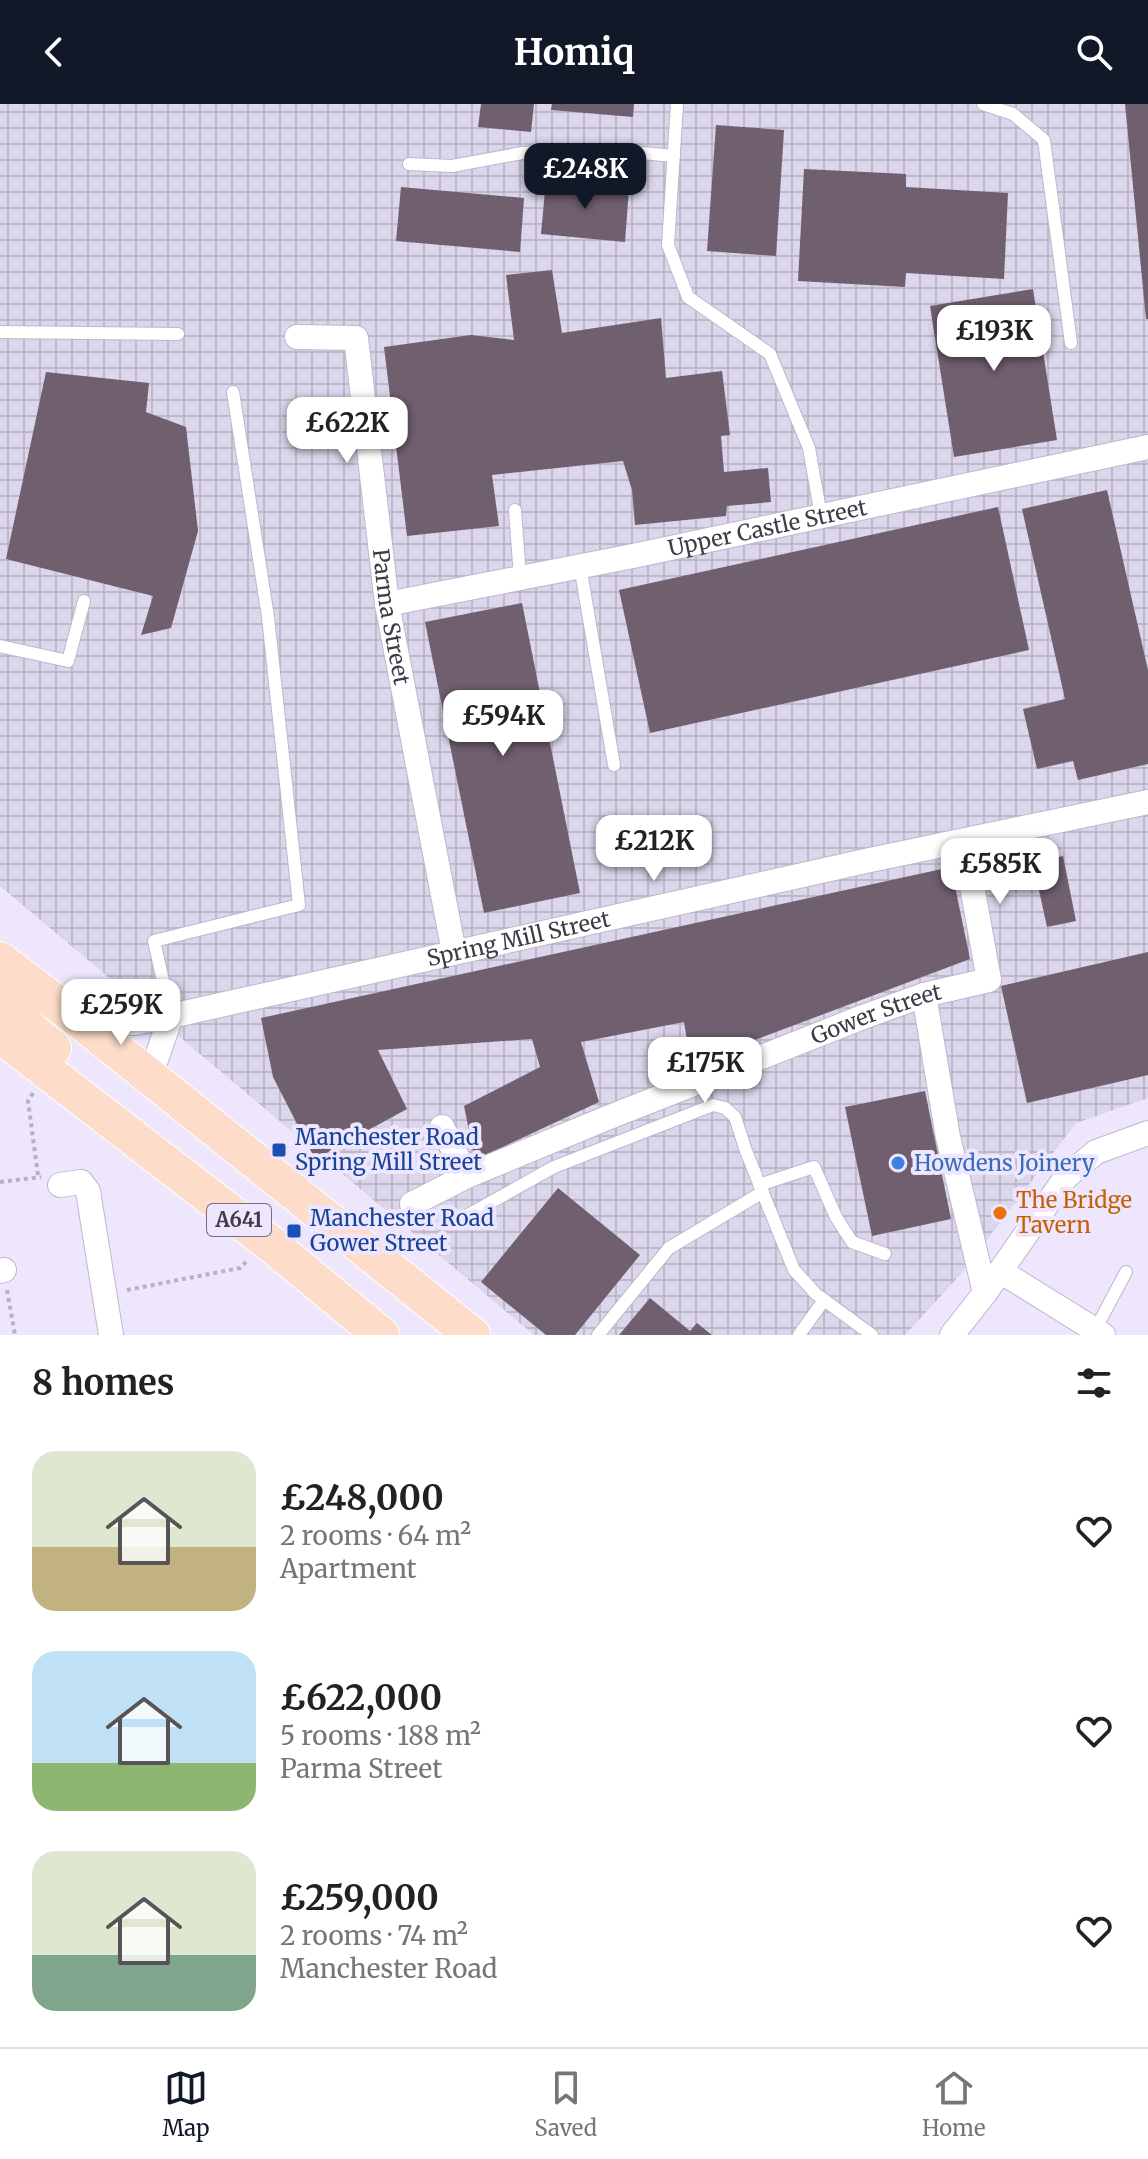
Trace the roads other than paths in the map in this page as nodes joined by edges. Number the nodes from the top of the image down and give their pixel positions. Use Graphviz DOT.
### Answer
graph roads {
  1 [pos="677,104"];
  2 [pos="983,104"];
  3 [pos="674,156"];
  4 [pos="409,164"];
  5 [pos="0,332"];
  6 [pos="178,334"];
  7 [pos="297,337"];
  8 [pos="1071,343"];
  9 [pos="233,392"];
  10 [pos="1148,447"];
  11 [pos="515,510"];
  12 [pos="821,516"];
  13 [pos="580,566"];
  14 [pos="520,577"];
  15 [pos="84,601"];
  16 [pos="387,604"];
  17 [pos="0,646"];
  18 [pos="614,765"];
  19 [pos="1148,802"];
  20 [pos="964,842"];
  21 [pos="454,952"];
  22 [pos="0,960"];
  23 [pos="0,988"];
  24 [pos="924,995"];
  25 [pos="11,998"];
  26 [pos="171,1016"];
  27 [pos="84,1024"];
  28 [pos="0,1035"];
  29 [pos="150,1077"];
  30 [pos="442,1127"];
  31 [pos="1148,1133"];
  32 [pos="145,1148"];
  33 [pos="467,1176"];
  34 [pos="49,1181"];
  35 [pos="761,1189"];
  36 [pos="412,1204"];
  37 [pos="459,1220"];
  38 [pos="885,1254"];
  39 [pos="1000,1271"];
  40 [pos="1126,1272"];
  41 [pos="985,1293"];
  42 [pos="824,1300"];
  43 [pos="1099,1332"];
  44 [pos="111,1335"];
  45 [pos="381,1335"];
  46 [pos="472,1335"];
  47 [pos="598,1335"];
  48 [pos="799,1335"];
  49 [pos="872,1335"];
  50 [pos="952,1335"];
  1 -- 3 [label="lane"];
  2 -- 8 [label="lane"];
  3 -- 4 [label="lane"];
  3 -- 12 [label="lane"];
  5 -- 6 [label="lane"];
  7 -- 16 [label="street, Parma Street"];
  9 -- 26 [label="lane"];
  10 -- 12 [label="street, Upper Castle Street"];
  11 -- 14 [label="lane"];
  12 -- 13 [label="street, Upper Castle Street"];
  13 -- 14 [label="street, Upper Castle Street"];
  13 -- 18 [label="lane"];
  14 -- 16 [label="street, Upper Castle Street"];
  15 -- 17 [label="lane"];
  16 -- 21 [label="street, Parma Street"];
  19 -- 20 [label="street, Spring Mill Street"];
  20 -- 21 [label="street, Spring Mill Street"];
  20 -- 24 [label="street, Gower Street"];
  21 -- 26 [label="street, Spring Mill Street"];
  22 -- 27 [label="main road, A641"];
  23 -- 25 [label="lane"];
  24 -- 33 [label="street, Gower Street"];
  24 -- 41 [label="street"];
  25 -- 32 [label="main road"];
  26 -- 27 [label="street, Spring Mill Street"];
  26 -- 29 [label="street"];
  27 -- 29 [label="main road, A641"];
  28 -- 32 [label="main road, A641"];
  29 -- 46 [label="main road, A641"];
  30 -- 33 [label="street"];
  31 -- 39 [label="street"];
  32 -- 45 [label="main road, A641"];
  33 -- 36 [label="street, Gower Street"];
  34 -- 44 [label="street"];
  35 -- 37 [label="lane"];
  35 -- 38 [label="lane"];
  35 -- 42 [label="lane"];
  35 -- 47 [label="lane"];
  39 -- 41 [label="street"];
  39 -- 43 [label="street"];
  40 -- 43 [label="lane"];
  41 -- 50 [label="street"];
  42 -- 48 [label="lane"];
  42 -- 49 [label="lane"];
}
